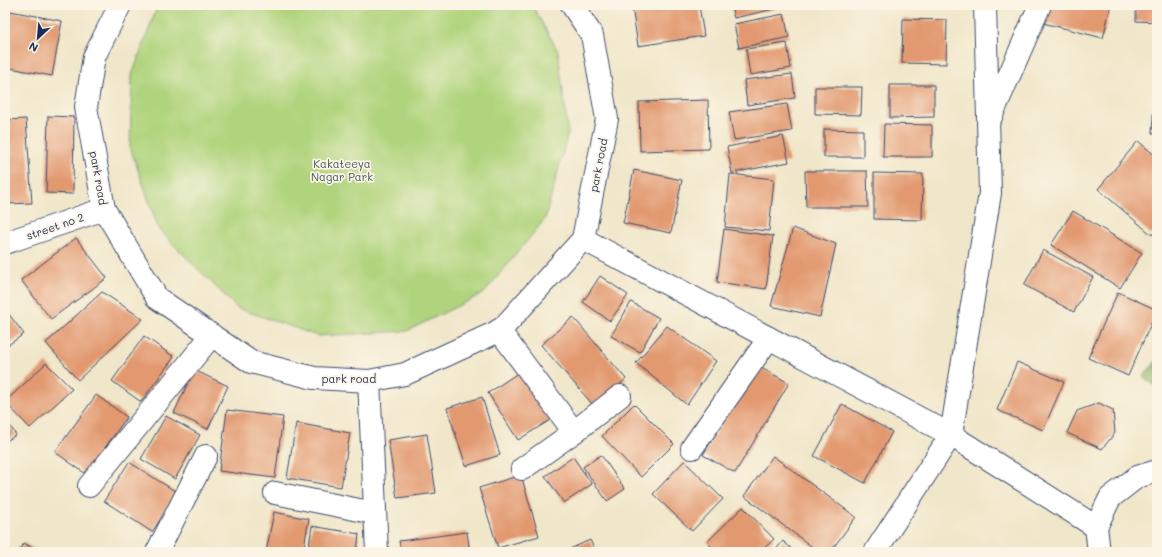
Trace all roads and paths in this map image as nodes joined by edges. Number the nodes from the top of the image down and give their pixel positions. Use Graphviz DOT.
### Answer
graph roads {
  1 [pos="120,5"];
  2 [pos="572,5"];
  3 [pos="985,5"];
  4 [pos="1040,5"];
  5 [pos="988,124"];
  6 [pos="104,209"];
  7 [pos="583,239"];
  8 [pos="5,243"];
  9 [pos="499,330"];
  10 [pos="212,335"];
  11 [pos="768,338"];
  12 [pos="369,381"];
  13 [pos="620,396"];
  14 [pos="574,432"];
  15 [pos="951,435"];
  16 [pos="692,448"];
  17 [pos="206,456"];
  18 [pos="522,468"];
  19 [pos="1157,471"];
  20 [pos="89,486"];
  21 [pos="275,493"];
  22 [pos="374,513"];
  23 [pos="1096,527"];
  24 [pos="157,552"];
  25 [pos="377,552"];
  26 [pos="875,552"];
  27 [pos="1099,552"];
  1 -- 6 [label="street, park road"];
  2 -- 7 [label="street, park road"];
  3 -- 5 [label="street"];
  4 -- 5 [label="street"];
  5 -- 15 [label="street"];
  6 -- 8 [label="street, street no 2"];
  6 -- 10 [label="street, park road"];
  7 -- 9 [label="street, park road"];
  7 -- 11 [label="street"];
  9 -- 12 [label="street, park road"];
  9 -- 14 [label="street"];
  10 -- 12 [label="street, park road"];
  10 -- 20 [label="street"];
  11 -- 15 [label="street"];
  11 -- 16 [label="street"];
  12 -- 22 [label="street"];
  13 -- 14 [label="street"];
  14 -- 18 [label="street"];
  15 -- 23 [label="street"];
  15 -- 26 [label="street"];
  17 -- 24 [label="street"];
  19 -- 23 [label="street"];
  21 -- 22 [label="street"];
  22 -- 25 [label="street"];
  23 -- 27 [label="street"];
}
